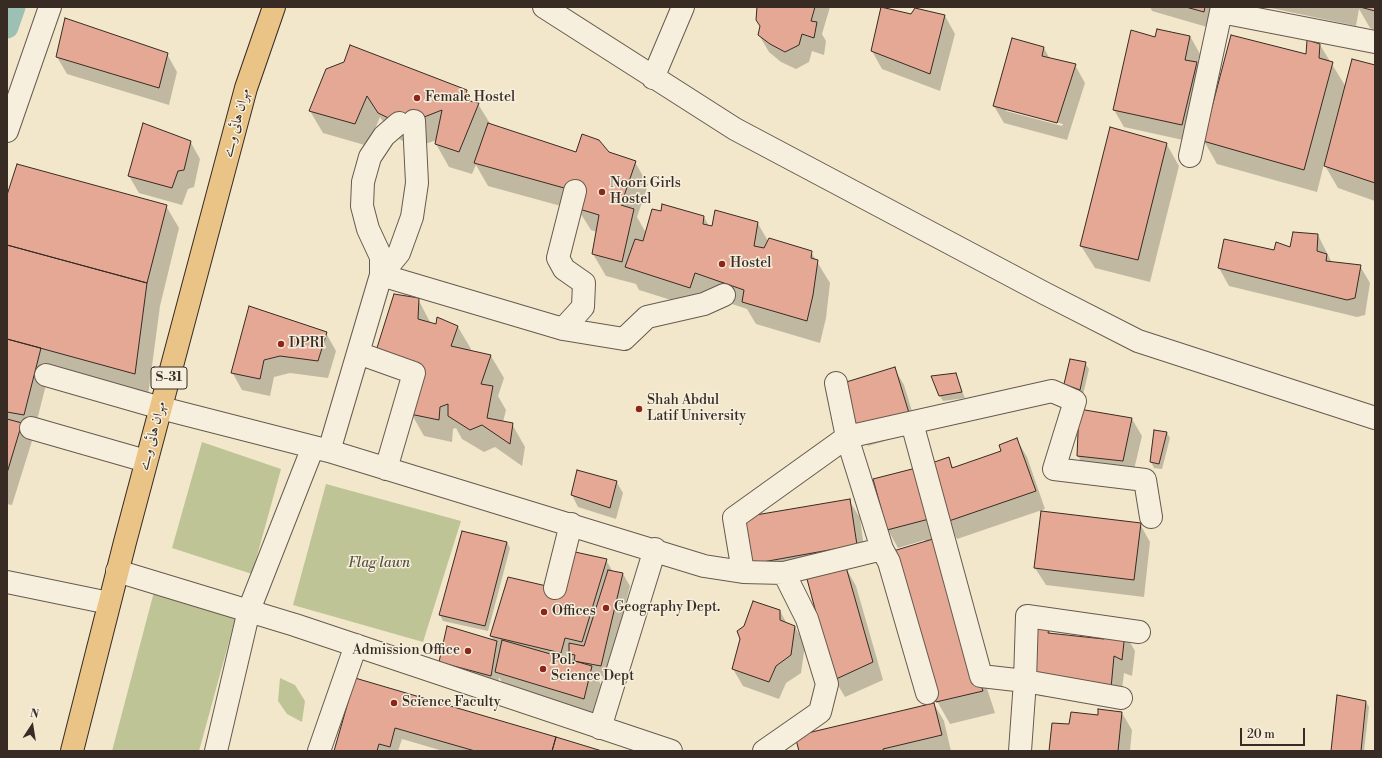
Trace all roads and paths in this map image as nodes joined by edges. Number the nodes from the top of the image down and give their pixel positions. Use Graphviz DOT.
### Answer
graph roads {
  1 [pos="50,7"];
  2 [pos="274,7"];
  3 [pos="544,7"];
  4 [pos="683,7"];
  5 [pos="1221,10"];
  6 [pos="1375,42"];
  7 [pos="653,78"];
  8 [pos="7,131"];
  9 [pos="1190,156"];
  10 [pos="575,191"];
  11 [pos="381,275"];
  12 [pos="724,295"];
  13 [pos="563,329"];
  14 [pos="358,353"];
  15 [pos="46,375"];
  16 [pos="836,383"];
  17 [pos="160,408"];
  18 [pos="1375,418"];
  19 [pos="912,423"];
  20 [pos="31,428"];
  21 [pos="847,437"];
  22 [pos="321,449"];
  23 [pos="146,461"];
  24 [pos="386,468"];
  25 [pos="1151,517"];
  26 [pos="571,524"];
  27 [pos="655,549"];
  28 [pos="882,549"];
  29 [pos="117,571"];
  30 [pos="743,572"];
  31 [pos="784,573"];
  32 [pos="7,582"];
  33 [pos="555,588"];
  34 [pos="109,603"];
  35 [pos="249,610"];
  36 [pos="1139,632"];
  37 [pos="356,645"];
  38 [pos="1025,681"];
  39 [pos="927,693"];
  40 [pos="1121,698"];
  41 [pos="600,728"];
  42 [pos="72,751"];
  43 [pos="216,751"];
  44 [pos="319,751"];
  45 [pos="671,751"];
  46 [pos="764,751"];
  47 [pos="1020,751"];
  1 -- 8 [label="street"];
  2 -- 17 [label="main road, مہران ہائی وے / S-31"];
  3 -- 7 [label="street"];
  4 -- 7 [label="street"];
  5 -- 6 [label="street"];
  5 -- 9 [label="street"];
  7 -- 18 [label="street"];
  10 -- 13 [label="street"];
  11 -- 11 [label="street"];
  11 -- 13 [label="street"];
  11 -- 14 [label="street"];
  12 -- 13 [label="street"];
  14 -- 22 [label="street"];
  14 -- 24 [label="street"];
  15 -- 17 [label="street"];
  16 -- 21 [label="street"];
  17 -- 22 [label="street"];
  17 -- 23 [label="main road, مہران ہائی وے / S-31"];
  19 -- 21 [label="street"];
  19 -- 25 [label="street"];
  19 -- 38 [label="street"];
  20 -- 23 [label="street"];
  21 -- 28 [label="street"];
  21 -- 30 [label="street"];
  22 -- 24 [label="street"];
  22 -- 35 [label="street"];
  23 -- 29 [label="main road, مہران ہائی وے / S-31"];
  24 -- 26 [label="street"];
  26 -- 27 [label="street"];
  26 -- 33 [label="street"];
  27 -- 30 [label="street"];
  27 -- 41 [label="street"];
  28 -- 31 [label="street"];
  28 -- 39 [label="street"];
  29 -- 34 [label="main road, مہران ہائی وے / S-31"];
  29 -- 35 [label="street"];
  30 -- 31 [label="street"];
  31 -- 46 [label="street"];
  32 -- 34 [label="street"];
  34 -- 42 [label="main road, مہران ہائی وے / S-31"];
  35 -- 37 [label="street"];
  35 -- 43 [label="street"];
  36 -- 38 [label="street"];
  37 -- 41 [label="street"];
  37 -- 44 [label="street"];
  38 -- 40 [label="street"];
  38 -- 47 [label="street"];
  41 -- 45 [label="street"];
}
